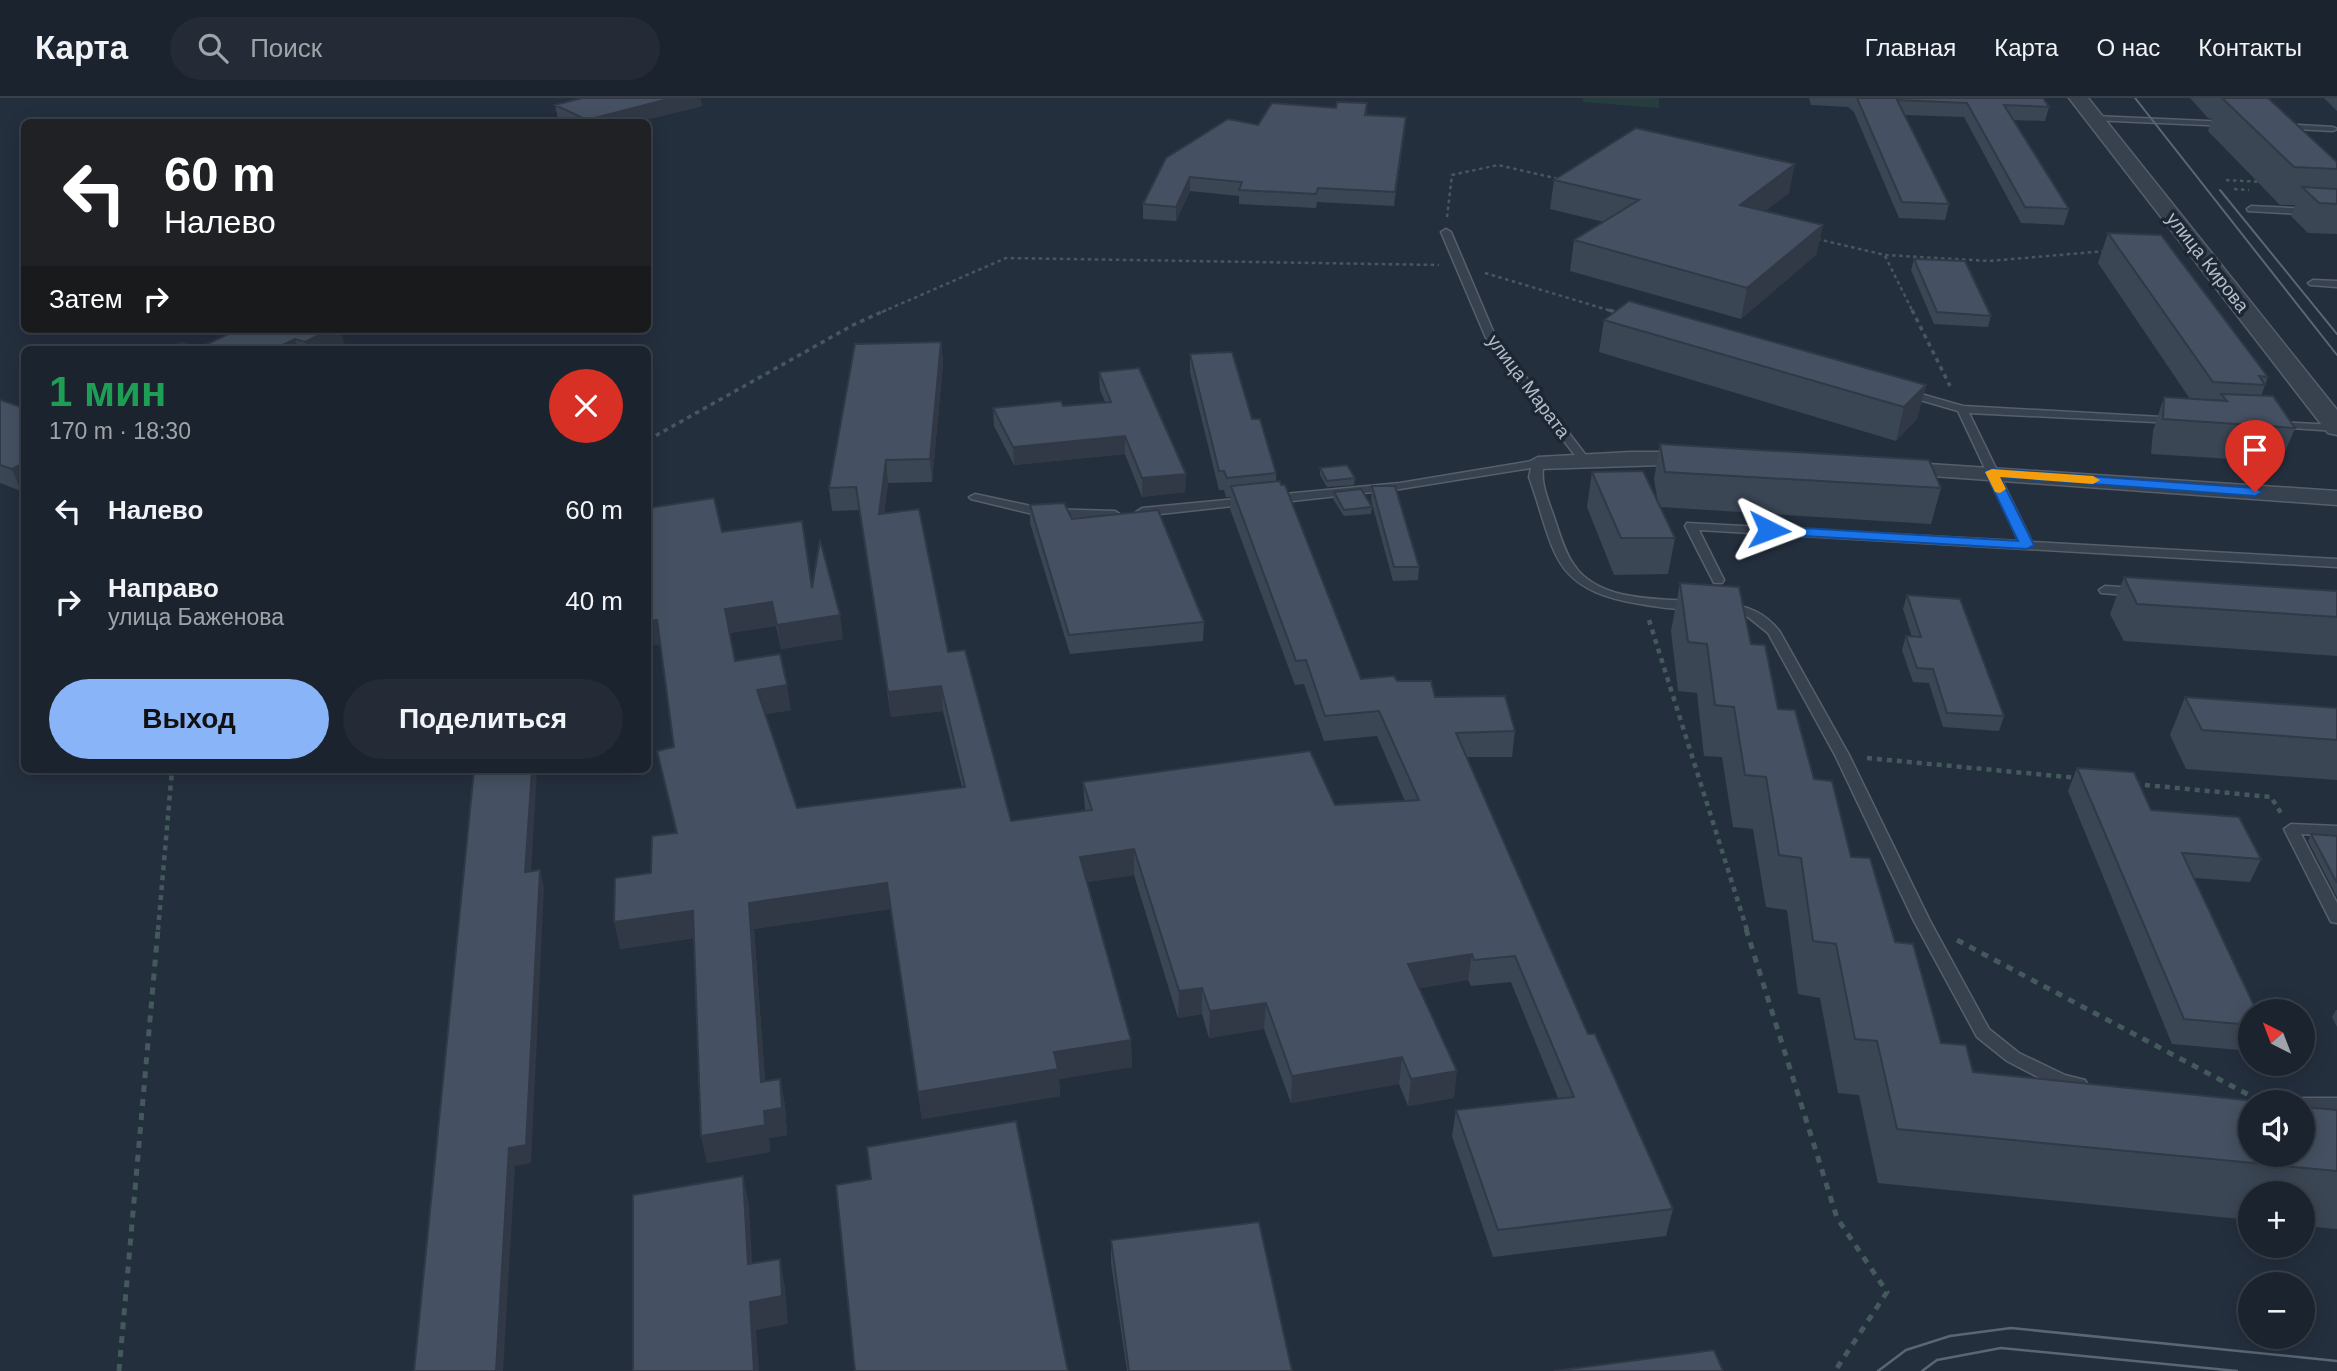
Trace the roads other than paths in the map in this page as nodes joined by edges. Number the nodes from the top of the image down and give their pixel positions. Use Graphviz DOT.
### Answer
graph roads {
  1 [pos="2078,98"];
  2 [pos="2094,118"];
  3 [pos="2268,121"];
  4 [pos="2241,125"];
  5 [pos="2333,129"];
  6 [pos="2251,209"];
  7 [pos="2337,213"];
  8 [pos="1446,232"];
  9 [pos="2313,283"];
  10 [pos="2337,284"];
  11 [pos="1895,390"];
  12 [pos="1962,409"];
  13 [pos="2182,420"];
  14 [pos="2264,424"];
  15 [pos="2337,427"];
  16 [pos="1584,460"];
  17 [pos="1719,460"];
  18 [pos="1538,463"];
  19 [pos="1883,467"];
  20 [pos="1992,472"];
  21 [pos="975,497"];
  22 [pos="2337,498"];
  23 [pos="2027,545"];
  24 [pos="2337,563"];
  25 [pos="1718,580"];
  26 [pos="2105,590"];
  27 [pos="2146,593"];
  28 [pos="2337,831"];
  29 [pos="2337,918"];
  30 [pos="2093,1089"];
  31 [pos="2315,1105"];
  32 [pos="2337,1105"];
  1 -- 2 [label="street, улица Кирова"];
  2 -- 4 [label="lane"];
  2 -- 15 [label="street, улица Кирова"];
  3 -- 5 [label="lane"];
  6 -- 7 [label="lane"];
  8 -- 16 [label="lane, улица Марата"];
  9 -- 10 [label="lane"];
  11 -- 12 [label="lane"];
  12 -- 13 [label="lane"];
  12 -- 20 [label="lane"];
  14 -- 15 [label="lane"];
  16 -- 17 [label="street"];
  16 -- 18 [label="street"];
  18 -- 21 [label="lane"];
  18 -- 30 [label="lane, улица Марата"];
  19 -- 20 [label="street"];
  20 -- 22 [label="street"];
  20 -- 23 [label="lane"];
  23 -- 24 [label="lane"];
  23 -- 25 [label="lane"];
  26 -- 27 [label="lane"];
  28 -- 29 [label="lane"];
  31 -- 32 [label="lane"];
}
